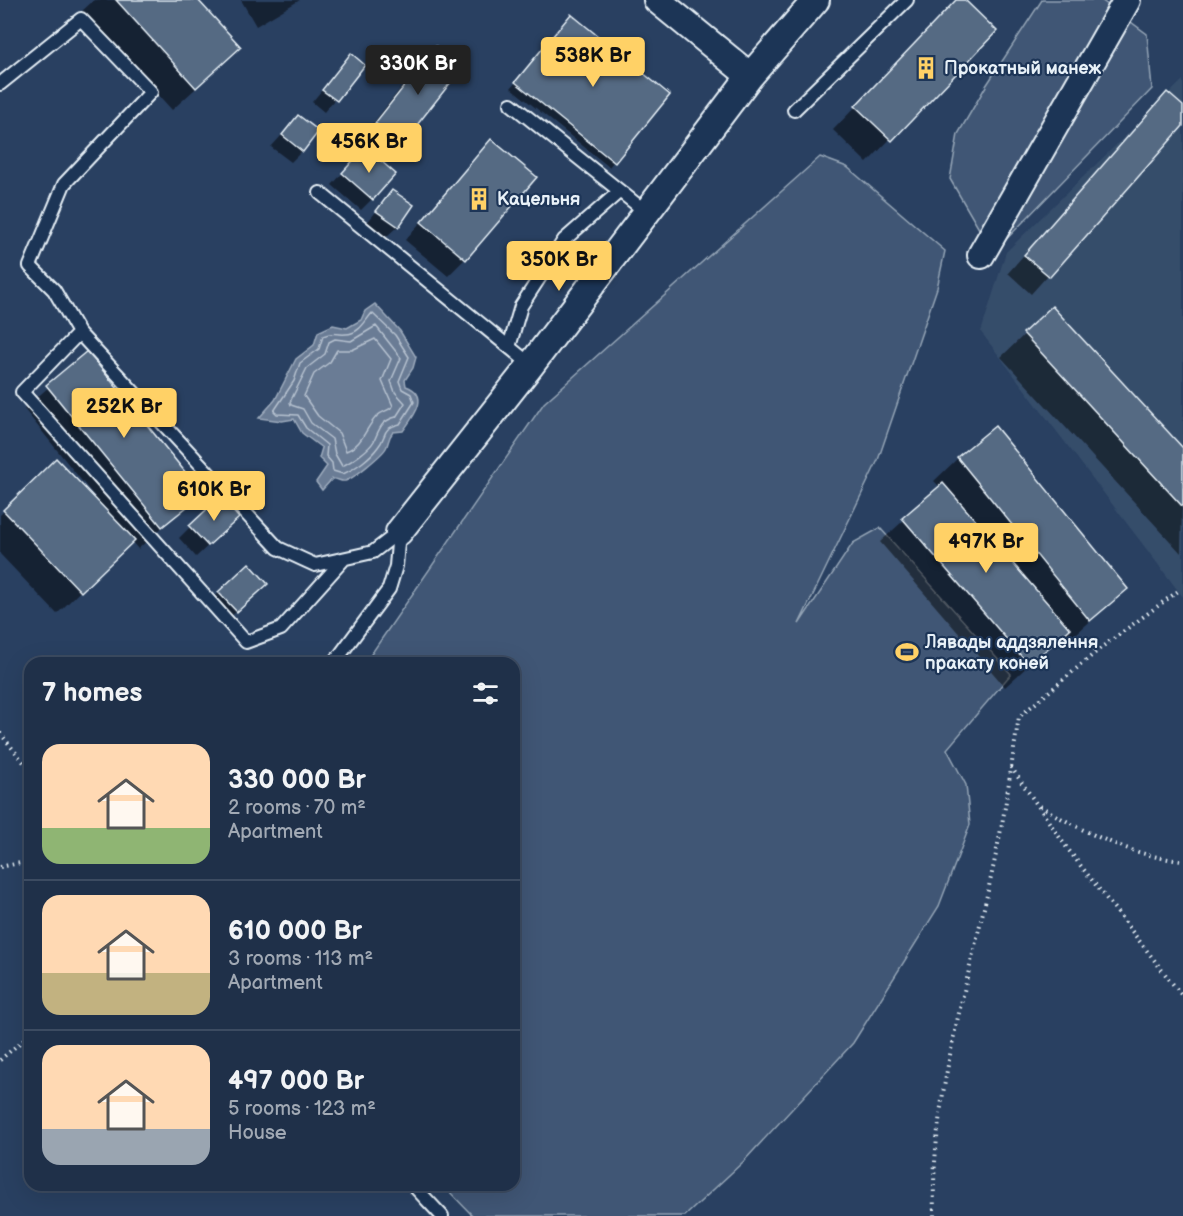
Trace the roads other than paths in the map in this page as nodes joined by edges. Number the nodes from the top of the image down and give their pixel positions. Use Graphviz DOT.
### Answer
graph roads {
  1 [pos="657,0"];
  2 [pos="816,0"];
  3 [pos="907,0"];
  4 [pos="1127,0"];
  5 [pos="750,75"];
  6 [pos="0,84"];
  7 [pos="511,104"];
  8 [pos="794,110"];
  9 [pos="620,191"];
  10 [pos="320,193"];
  11 [pos="646,212"];
  12 [pos="981,255"];
  13 [pos="79,333"];
  14 [pos="509,347"];
  15 [pos="531,365"];
  16 [pos="399,532"];
  17 [pos="344,558"];
  18 [pos="339,657"];
  19 [pos="419,1191"];
  20 [pos="442,1216"];
  1 -- 5 [label="street"];
  2 -- 5 [label="street"];
  3 -- 8 [label="lane"];
  4 -- 12 [label="street"];
  5 -- 11 [label="street"];
  6 -- 13 [label="lane"];
  7 -- 9 [label="lane"];
  9 -- 11 [label="lane"];
  9 -- 14 [label="lane"];
  10 -- 14 [label="lane"];
  11 -- 15 [label="street"];
  13 -- 17 [label="lane"];
  13 -- 17 [label="lane"];
  14 -- 15 [label="lane"];
  15 -- 16 [label="street"];
  16 -- 17 [label="lane"];
  16 -- 18 [label="lane"];
  19 -- 20 [label="lane"];
}
